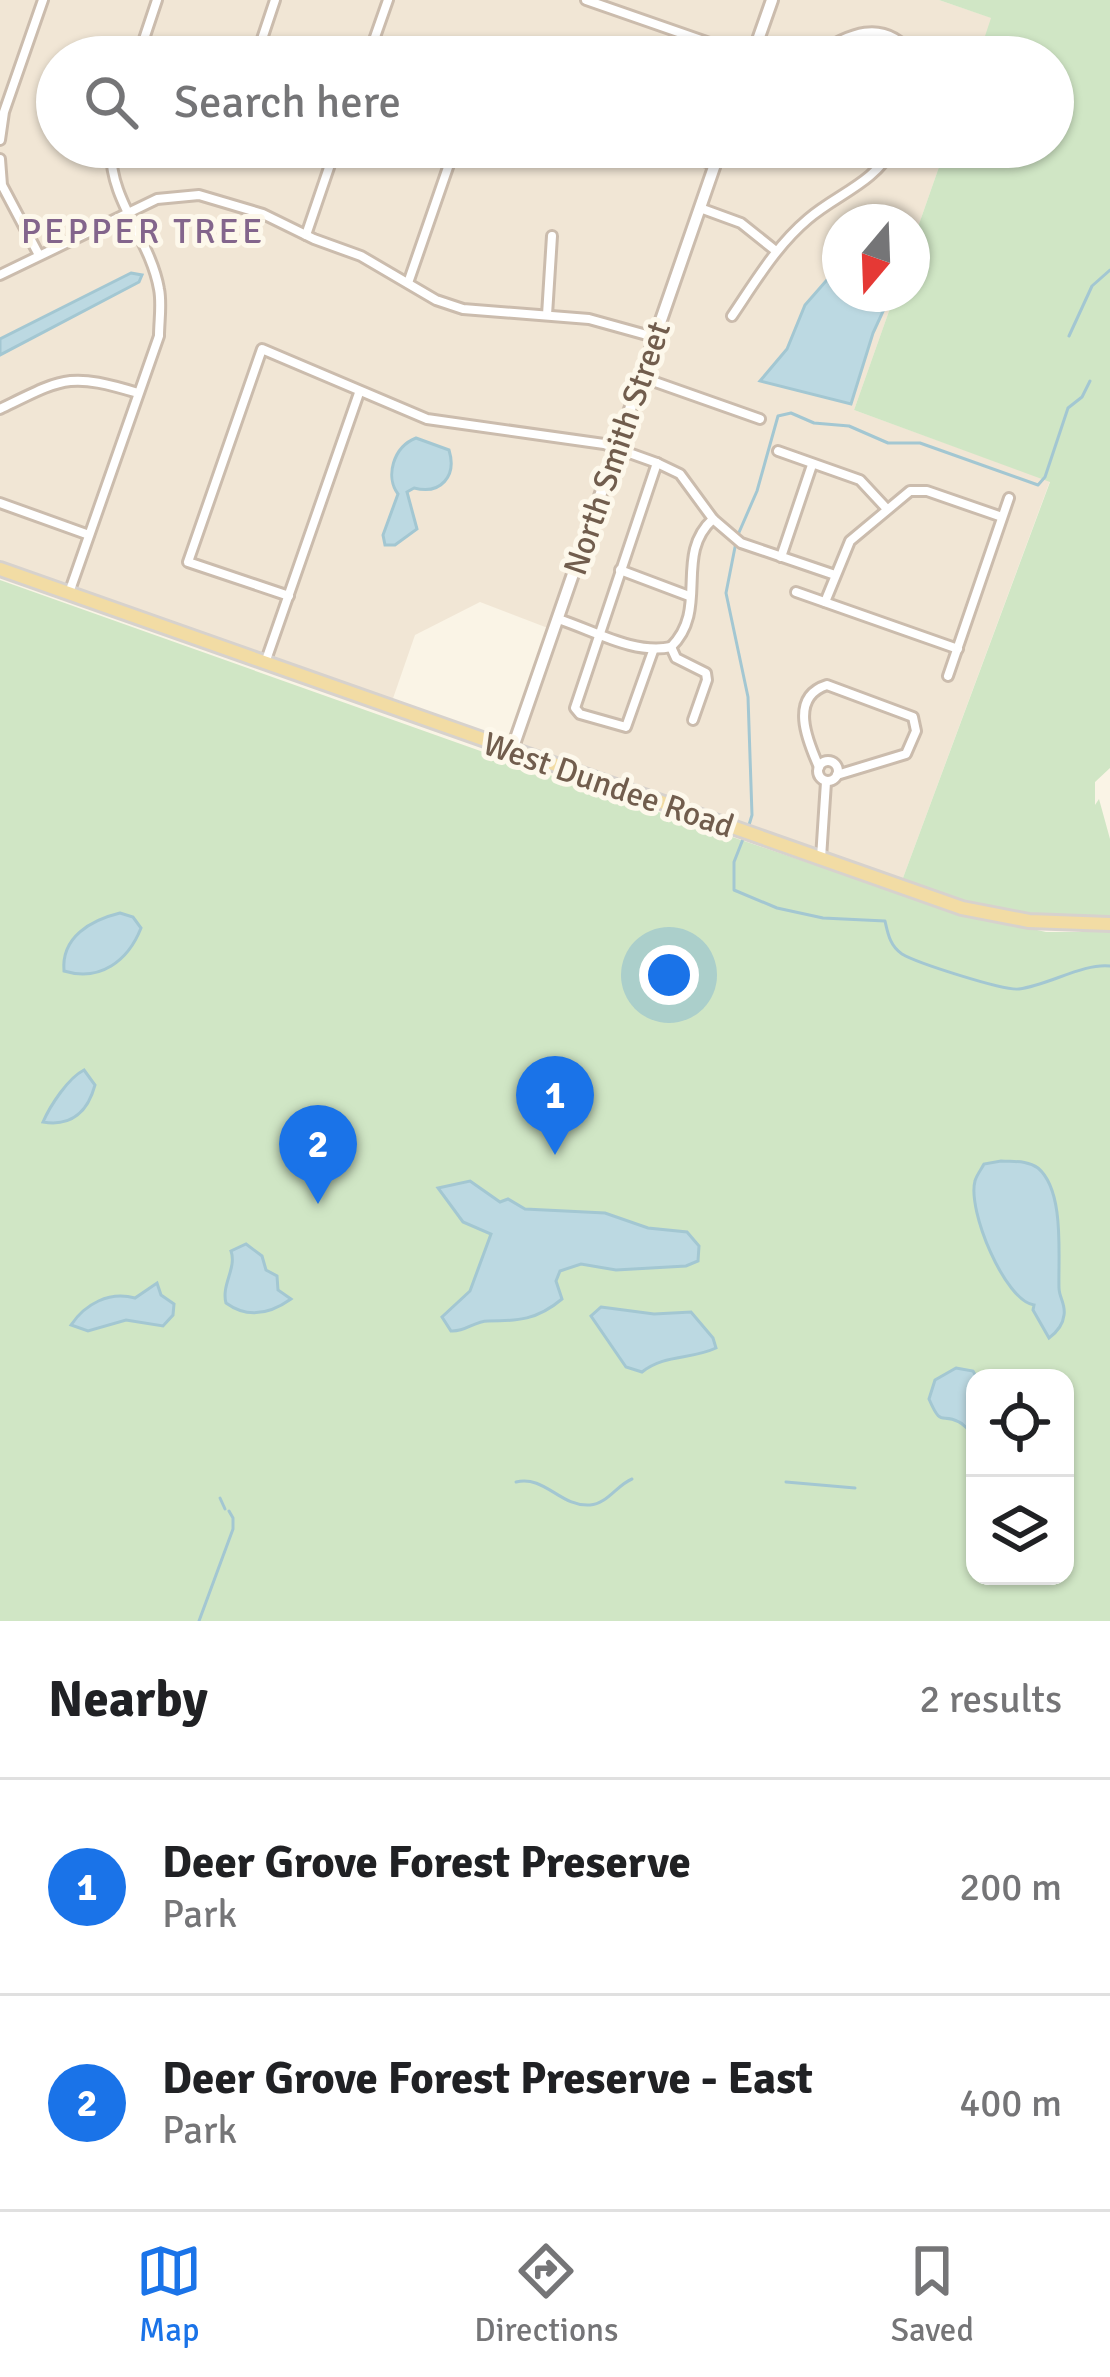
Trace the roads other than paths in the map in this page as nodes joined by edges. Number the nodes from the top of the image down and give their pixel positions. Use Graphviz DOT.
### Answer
graph roads {
  1 [pos="43,0"];
  2 [pos="157,0"];
  3 [pos="275,0"];
  4 [pos="388,0"];
  5 [pos="586,0"];
  6 [pos="772,0"];
  7 [pos="145,36"];
  8 [pos="263,36"];
  9 [pos="375,36"];
  10 [pos="690,36"];
  11 [pos="759,36"];
  12 [pos="844,36"];
  13 [pos="884,36"];
  14 [pos="2,112"];
  15 [pos="0,140"];
  16 [pos="0,159"];
  17 [pos="112,168"];
  18 [pos="329,168"];
  19 [pos="448,168"];
  20 [pos="714,168"];
  21 [pos="878,168"];
  22 [pos="1,186"];
  23 [pos="700,208"];
  24 [pos="126,212"];
  25 [pos="305,235"];
  26 [pos="553,236"];
  27 [pos="776,251"];
  28 [pos="39,255"];
  29 [pos="0,275"];
  30 [pos="408,283"];
  31 [pos="547,315"];
  32 [pos="732,316"];
  33 [pos="655,338"];
  34 [pos="641,377"];
  35 [pos="359,392"];
  36 [pos="138,393"];
  37 [pos="0,410"];
  38 [pos="760,419"];
  39 [pos="616,449"];
  40 [pos="778,451"];
  41 [pos="657,463"];
  42 [pos="812,465"];
  43 [pos="1009,498"];
  44 [pos="0,503"];
  45 [pos="886,508"];
  46 [pos="1002,517"];
  47 [pos="713,519"];
  48 [pos="89,535"];
  49 [pos="781,557"];
  50 [pos="0,569"];
  51 [pos="620,570"];
  52 [pos="835,575"];
  53 [pos="796,592"];
  54 [pos="69,593"];
  55 [pos="289,596"];
  56 [pos="689,596"];
  57 [pos="825,602"];
  58 [pos="557,618"];
  59 [pos="598,632"];
  60 [pos="670,647"];
  61 [pos="958,649"];
  62 [pos="653,651"];
  63 [pos="265,663"];
  64 [pos="948,676"];
  65 [pos="693,720"];
  66 [pos="512,750"];
  67 [pos="819,766"];
  68 [pos="837,775"];
  69 [pos="826,782"];
  70 [pos="821,858"];
  71 [pos="1110,924"];
  1 -- 14 [label="street"];
  2 -- 7 [label="street"];
  3 -- 8 [label="street"];
  4 -- 9 [label="street"];
  5 -- 10 [label="street"];
  6 -- 11 [label="street"];
  12 -- 13 [label="street"];
  14 -- 15 [label="street"];
  16 -- 22 [label="street"];
  17 -- 24 [label="street"];
  18 -- 25 [label="street"];
  19 -- 30 [label="street"];
  20 -- 23 [label="street, North Smith Street"];
  21 -- 27 [label="street"];
  22 -- 28 [label="street"];
  23 -- 27 [label="street"];
  23 -- 33 [label="street, North Smith Street"];
  24 -- 25 [label="street"];
  24 -- 28 [label="street"];
  24 -- 36 [label="street"];
  25 -- 30 [label="street"];
  26 -- 31 [label="street"];
  27 -- 32 [label="street"];
  28 -- 29 [label="street"];
  30 -- 31 [label="street"];
  31 -- 33 [label="street"];
  33 -- 34 [label="street, North Smith Street"];
  34 -- 38 [label="street"];
  34 -- 39 [label="street, North Smith Street"];
  35 -- 39 [label="street"];
  35 -- 55 [label="street"];
  35 -- 55 [label="street"];
  36 -- 37 [label="street"];
  36 -- 48 [label="street"];
  39 -- 41 [label="street"];
  39 -- 58 [label="street, North Smith Street"];
  40 -- 42 [label="street"];
  41 -- 47 [label="street"];
  41 -- 51 [label="street"];
  42 -- 45 [label="street"];
  42 -- 49 [label="street"];
  43 -- 46 [label="street"];
  44 -- 48 [label="street"];
  45 -- 46 [label="street"];
  45 -- 52 [label="street"];
  46 -- 61 [label="street"];
  47 -- 49 [label="street"];
  47 -- 56 [label="street"];
  48 -- 54 [label="street"];
  49 -- 52 [label="street"];
  50 -- 54 [label="main road, West Dundee Road"];
  51 -- 56 [label="street"];
  51 -- 59 [label="street"];
  52 -- 57 [label="street"];
  53 -- 57 [label="street"];
  54 -- 63 [label="main road, West Dundee Road"];
  55 -- 63 [label="street"];
  56 -- 60 [label="street"];
  57 -- 61 [label="street"];
  58 -- 59 [label="street"];
  58 -- 66 [label="street, North Smith Street"];
  59 -- 62 [label="street"];
  59 -- 62 [label="street"];
  60 -- 62 [label="street"];
  60 -- 65 [label="street"];
  61 -- 64 [label="street"];
  63 -- 66 [label="main road, West Dundee Road"];
  66 -- 70 [label="main road, West Dundee Road"];
  67 -- 68 [label="street"];
  67 -- 68 [label="street"];
  67 -- 69 [label="street"];
  68 -- 69 [label="street"];
  69 -- 70 [label="street"];
  70 -- 71 [label="main road, West Dundee Road"];
}
